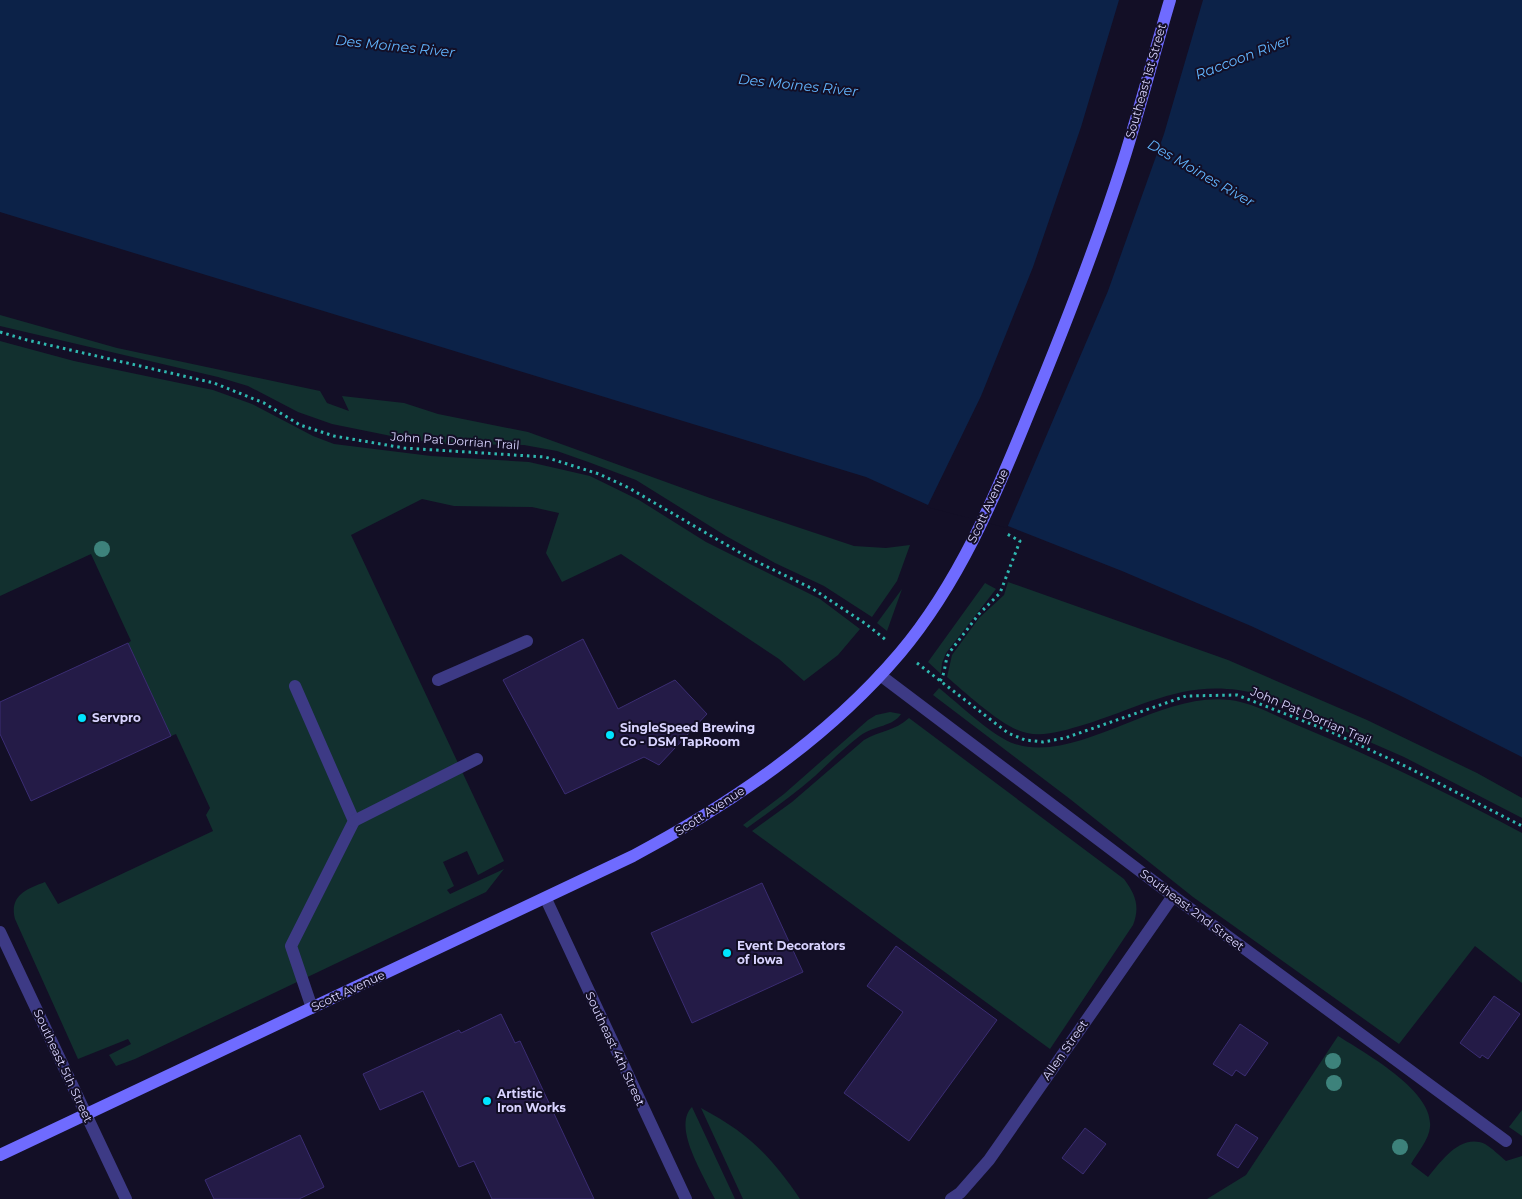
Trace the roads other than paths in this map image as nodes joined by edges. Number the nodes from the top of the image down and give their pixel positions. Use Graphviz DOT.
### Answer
graph roads {
  1 [pos="1170,0"];
  2 [pos="1123,163"];
  3 [pos="527,640"];
  4 [pos="880,675"];
  5 [pos="438,680"];
  6 [pos="294,686"];
  7 [pos="477,759"];
  8 [pos="354,821"];
  9 [pos="1172,896"];
  10 [pos="546,899"];
  11 [pos="0,932"];
  12 [pos="312,1008"];
  13 [pos="86,1115"];
  14 [pos="1506,1141"];
  15 [pos="0,1155"];
  16 [pos="126,1199"];
  17 [pos="686,1199"];
  18 [pos="951,1199"];
  1 -- 2 [label="main road, Southeast 1st Street"];
  2 -- 4 [label="main road, Scott Avenue"];
  3 -- 5 [label="street"];
  4 -- 9 [label="street, Southeast 2nd Street"];
  4 -- 10 [label="main road, Scott Avenue"];
  6 -- 8 [label="street"];
  7 -- 8 [label="street"];
  8 -- 12 [label="street"];
  9 -- 14 [label="street, Southeast 2nd Street"];
  9 -- 18 [label="street, Allen Street"];
  10 -- 12 [label="main road, Scott Avenue"];
  10 -- 17 [label="street, Southeast 4th Street"];
  11 -- 13 [label="street, Southeast 5th Street"];
  12 -- 13 [label="main road, Scott Avenue"];
  13 -- 15 [label="main road, Scott Avenue"];
  13 -- 16 [label="street, Southeast 5th Street"];
}
